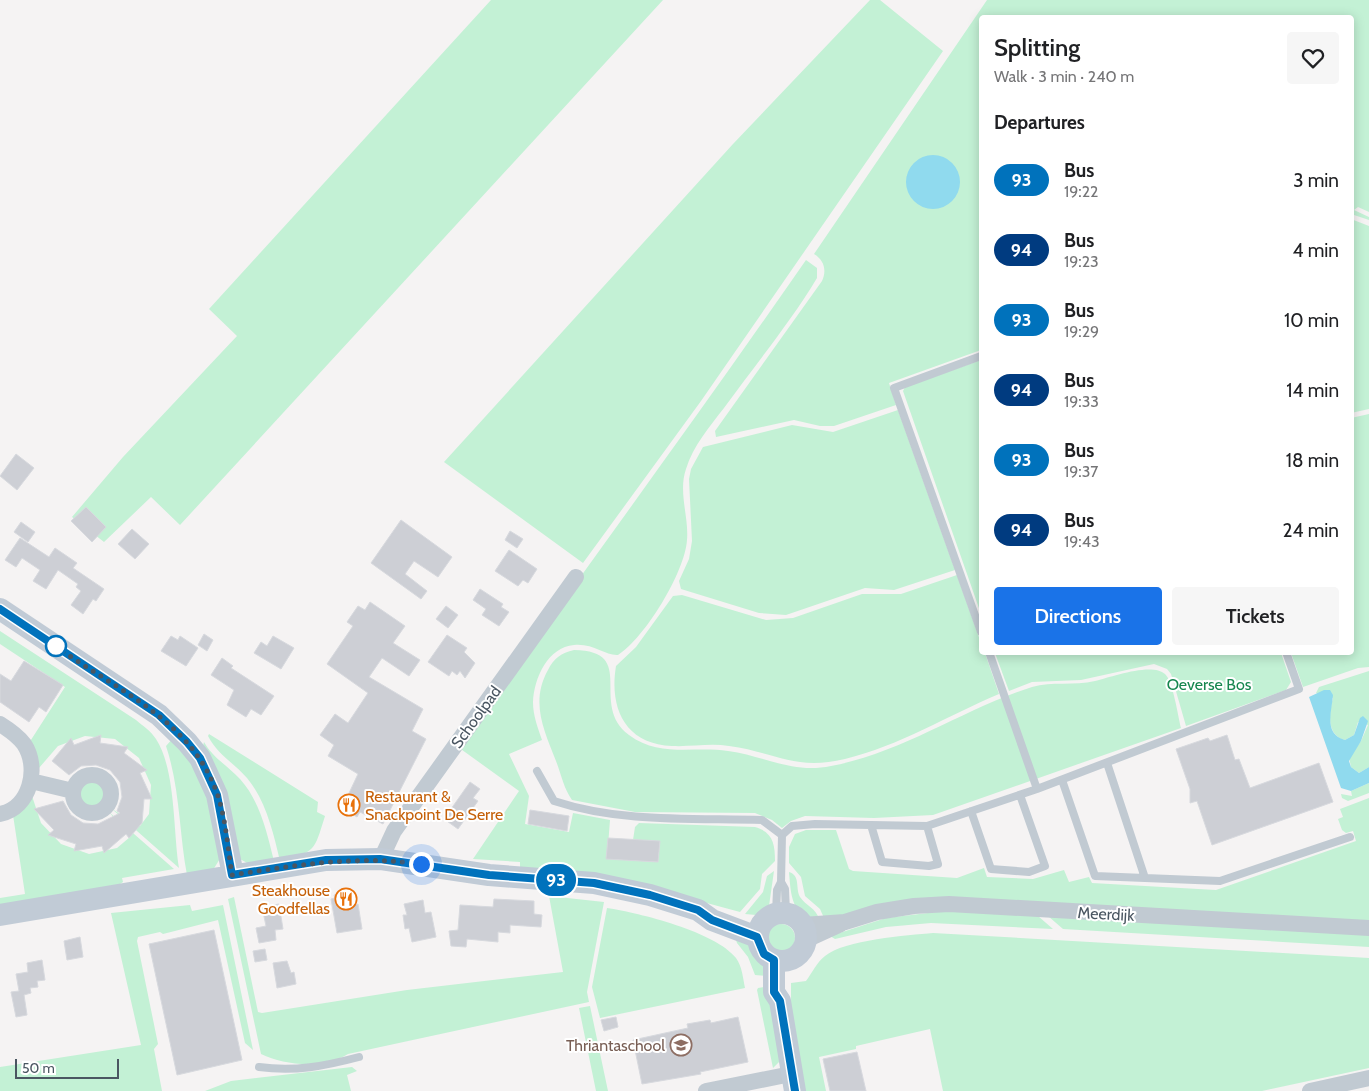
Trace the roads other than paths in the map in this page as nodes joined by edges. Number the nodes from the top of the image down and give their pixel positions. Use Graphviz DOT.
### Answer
graph roads {
  1 [pos="979,357"];
  2 [pos="576,576"];
  3 [pos="0,609"];
  4 [pos="979,626"];
  5 [pos="990,655"];
  6 [pos="1287,655"];
  7 [pos="0,724"];
  8 [pos="1107,763"];
  9 [pos="537,770"];
  10 [pos="1062,780"];
  11 [pos="31,781"];
  12 [pos="1037,788"];
  13 [pos="73,791"];
  14 [pos="1020,795"];
  15 [pos="971,811"];
  16 [pos="0,814"];
  17 [pos="870,825"];
  18 [pos="927,826"];
  19 [pos="782,835"];
  20 [pos="1350,837"];
  21 [pos="380,859"];
  22 [pos="232,875"];
  23 [pos="1145,878"];
  24 [pos="0,915"];
  25 [pos="782,925"];
  26 [pos="1369,928"];
  27 [pos="781,961"];
  28 [pos="359,1057"];
  29 [pos="259,1067"];
  30 [pos="1369,1078"];
  31 [pos="793,1083"];
  32 [pos="706,1091"];
  33 [pos="1310,1091"];
  1 -- 4 [label="lane"];
  2 -- 21 [label="street, Schoolpad"];
  3 -- 22 [label="street"];
  5 -- 12 [label="lane"];
  6 -- 8 [label="lane"];
  7 -- 11 [label="street"];
  8 -- 10 [label="lane"];
  8 -- 23 [label="lane"];
  9 -- 19 [label="lane"];
  10 -- 12 [label="lane"];
  10 -- 23 [label="lane"];
  11 -- 13 [label="street"];
  11 -- 16 [label="street"];
  12 -- 14 [label="lane"];
  14 -- 15 [label="lane"];
  14 -- 15 [label="lane"];
  15 -- 18 [label="lane"];
  17 -- 18 [label="lane"];
  17 -- 18 [label="lane"];
  17 -- 19 [label="lane"];
  19 -- 25 [label="lane"];
  20 -- 23 [label="lane"];
  21 -- 22 [label="street, Meerdijk"];
  21 -- 25 [label="street, Meerdijk"];
  22 -- 24 [label="street, Meerdijk"];
  25 -- 26 [label="street, Meerdijk"];
  25 -- 27 [label="street"];
  25 -- 27 [label="street"];
  27 -- 31 [label="street"];
  28 -- 29 [label="lane"];
  30 -- 33 [label="street"];
  31 -- 32 [label="street"];
}
